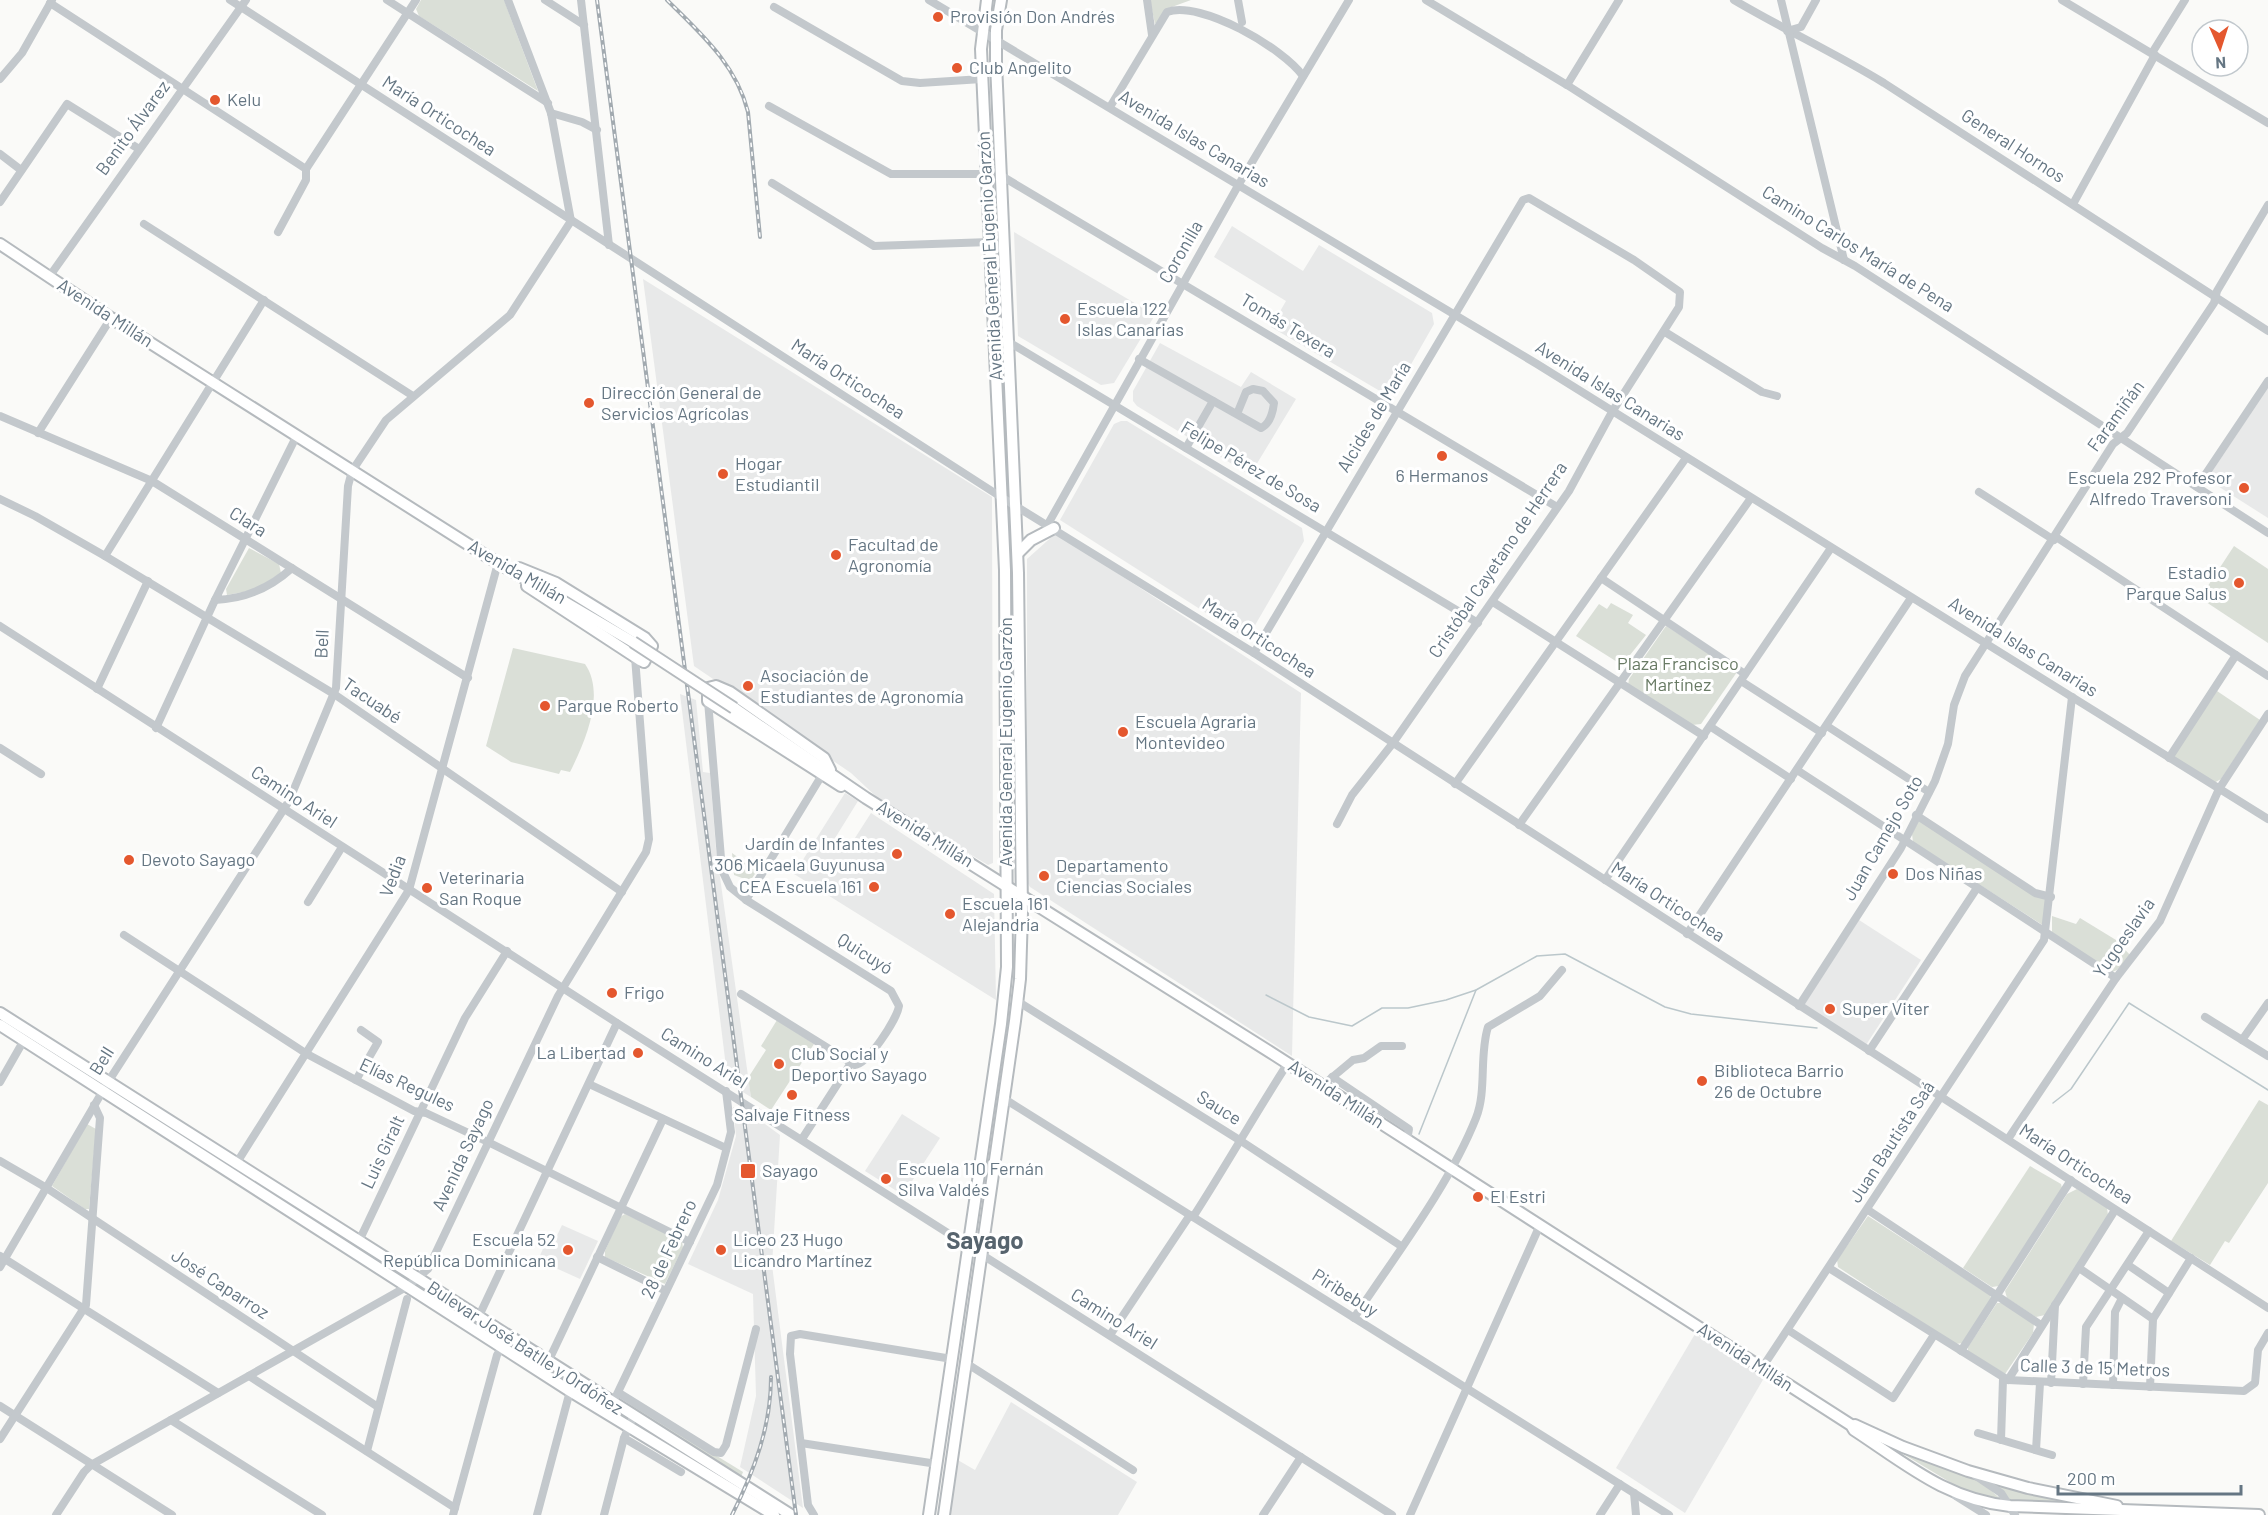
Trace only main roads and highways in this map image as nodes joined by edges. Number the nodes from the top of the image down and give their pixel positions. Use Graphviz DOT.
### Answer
graph roads {
  1 [pos="987,0"];
  2 [pos="1001,0"];
  3 [pos="0,244"];
  4 [pos="1051,526"];
  5 [pos="1018,553"];
  6 [pos="496,562"];
  7 [pos="826,774"];
  8 [pos="1007,885"];
  9 [pos="1021,893"];
  10 [pos="0,1013"];
  11 [pos="0,1025"];
  12 [pos="45,1048"];
  13 [pos="106,1087"];
  14 [pos="611,1409"];
  15 [pos="631,1421"];
  16 [pos="1851,1425"];
  17 [pos="2120,1508"];
  18 [pos="2013,1510"];
  19 [pos="774,1515"];
  20 [pos="791,1515"];
  21 [pos="929,1515"];
  22 [pos="944,1515"];
  23 [pos="2259,1515"];
  1 -- 8 [label="main road, Avenida General Eugenio Garzón"];
  2 -- 5 [label="main road, Avenida General Eugenio Garzón"];
  3 -- 6 [label="main road, Avenida Millán"];
  4 -- 5 [label="main road"];
  5 -- 9 [label="main road, Avenida General Eugenio Garzón"];
  6 -- 6 [label="main road"];
  6 -- 7 [label="main road, Avenida Millán, bridge"];
  7 -- 7 [label="main road"];
  7 -- 8 [label="main road, Avenida Millán"];
  8 -- 9 [label="main road, Avenida Millán"];
  8 -- 21 [label="main road, Avenida General Eugenio Garzón"];
  9 -- 16 [label="main road, Avenida Millán"];
  9 -- 22 [label="main road, Avenida General Eugenio Garzón"];
  10 -- 12 [label="main road, Bulevar José Batlle y Ordóñez"];
  11 -- 12 [label="main road, Bulevar José Batlle y Ordóñez"];
  12 -- 13 [label="main road, Bulevar José Batlle y Ordóñez"];
  13 -- 14 [label="main road, Bulevar José Batlle y Ordóñez"];
  13 -- 14 [label="main road, Bulevar José Batlle y Ordóñez"];
  14 -- 15 [label="main road, Bulevar José Batlle y Ordóñez"];
  15 -- 19 [label="main road, Bulevar José Batlle y Ordóñez"];
  15 -- 20 [label="main road, Bulevar José Batlle y Ordóñez"];
  16 -- 17 [label="main road, Avenida Millán"];
  16 -- 18 [label="main road, Avenida Millán"];
  17 -- 18 [label="main road"];
  17 -- 23 [label="main road"];
}
